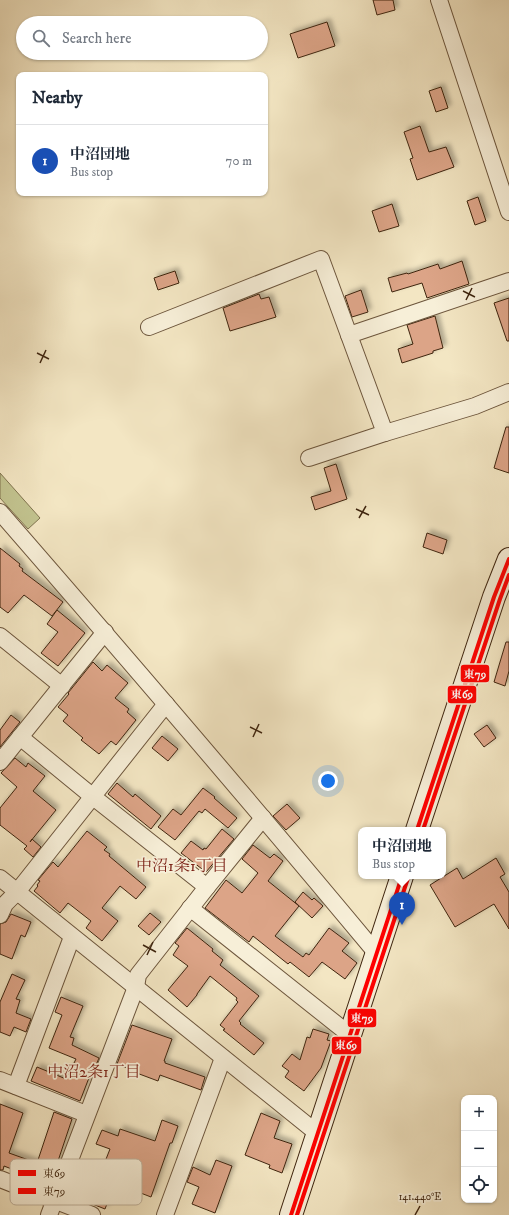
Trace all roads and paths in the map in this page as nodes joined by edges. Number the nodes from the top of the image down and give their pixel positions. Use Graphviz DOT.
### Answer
graph roads {
  1 [pos="439,0"];
  2 [pos="509,212"];
  3 [pos="509,281"];
  4 [pos="149,327"];
  5 [pos="349,335"];
  6 [pos="509,392"];
  7 [pos="385,432"];
  8 [pos="310,458"];
  9 [pos="0,512"];
  10 [pos="509,559"];
  11 [pos="105,632"];
  12 [pos="0,636"];
  13 [pos="62,686"];
  14 [pos="166,704"];
  15 [pos="20,737"];
  16 [pos="1,759"];
  17 [pos="92,796"];
  18 [pos="263,818"];
  19 [pos="419,827"];
  20 [pos="0,878"];
  21 [pos="401,879"];
  22 [pos="206,887"];
  23 [pos="17,892"];
  24 [pos="190,908"];
  25 [pos="0,915"];
  26 [pos="72,937"];
  27 [pos="377,954"];
  28 [pos="136,987"];
  29 [pos="350,1035"];
  30 [pos="223,1058"];
  31 [pos="0,1080"];
  32 [pos="16,1086"];
  33 [pos="86,1114"];
  34 [pos="317,1133"];
  35 [pos="69,1159"];
  36 [pos="0,1179"];
  37 [pos="10,1183"];
  38 [pos="52,1205"];
  39 [pos="67,1205"];
  40 [pos="49,1215"];
  41 [pos="92,1215"];
  42 [pos="165,1215"];
  43 [pos="291,1215"];
  1 -- 2 [label="street"];
  3 -- 5 [label="street"];
  4 -- 5 [label="street"];
  5 -- 7 [label="street"];
  6 -- 7 [label="street"];
  7 -- 8 [label="street"];
  9 -- 11 [label="street"];
  10 -- 19 [label="street"];
  11 -- 13 [label="street"];
  11 -- 14 [label="street"];
  12 -- 13 [label="street"];
  13 -- 15 [label="street"];
  14 -- 17 [label="street"];
  14 -- 18 [label="street"];
  15 -- 16 [label="street"];
  15 -- 17 [label="street"];
  17 -- 22 [label="street"];
  17 -- 23 [label="street"];
  18 -- 22 [label="street"];
  18 -- 27 [label="street"];
  20 -- 23 [label="street"];
  21 -- 27 [label="street"];
  22 -- 24 [label="street"];
  23 -- 25 [label="street"];
  23 -- 26 [label="street"];
  24 -- 28 [label="street"];
  24 -- 29 [label="street"];
  26 -- 28 [label="street"];
  26 -- 32 [label="street"];
  27 -- 29 [label="street"];
  28 -- 30 [label="street"];
  28 -- 33 [label="street"];
  29 -- 34 [label="street"];
  30 -- 34 [label="street"];
  30 -- 42 [label="street"];
  31 -- 32 [label="street"];
  32 -- 33 [label="street"];
  33 -- 35 [label="street"];
  34 -- 43 [label="street"];
  36 -- 37 [label="street"];
  38 -- 40 [label="street"];
  39 -- 41 [label="street"];
}
